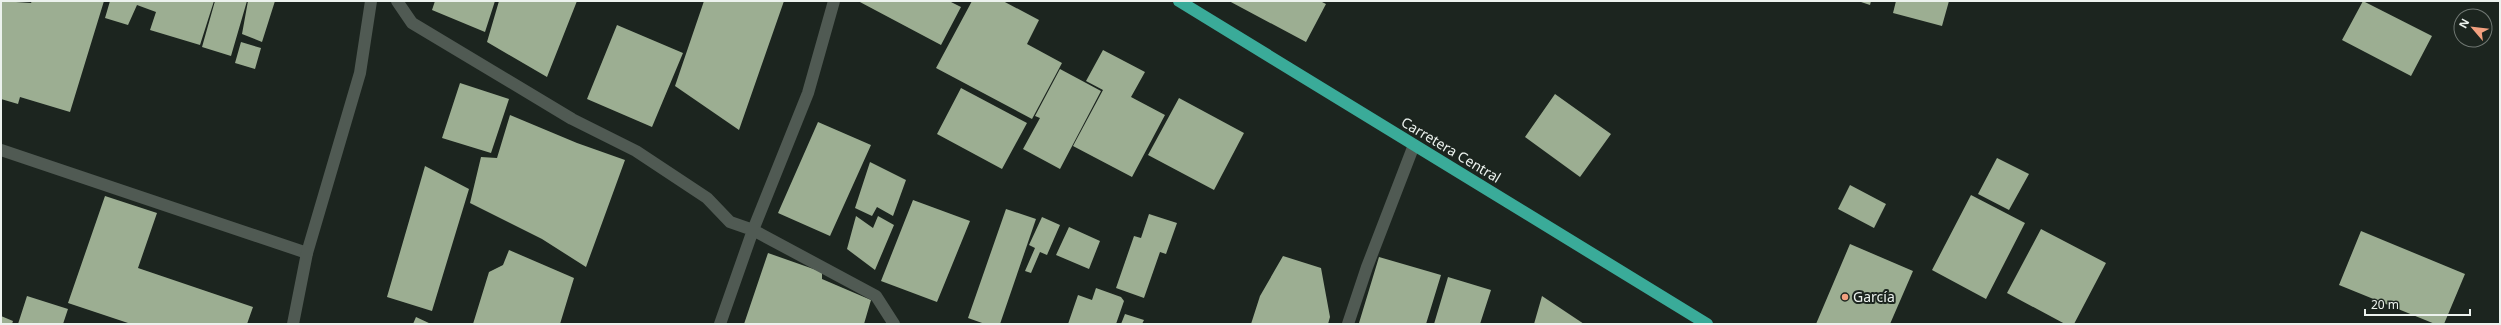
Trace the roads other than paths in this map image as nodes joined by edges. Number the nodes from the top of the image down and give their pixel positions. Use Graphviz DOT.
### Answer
graph roads {
  1 [pos="371,1"];
  2 [pos="397,1"];
  3 [pos="834,1"];
  4 [pos="1179,1"];
  5 [pos="1414,145"];
  6 [pos="1,150"];
  7 [pos="753,230"];
  8 [pos="307,253"];
  9 [pos="1696,321"];
  10 [pos="293,324"];
  11 [pos="720,324"];
  12 [pos="894,324"];
  13 [pos="1348,324"];
  14 [pos="1708,324"];
  1 -- 8 [label="street"];
  2 -- 7 [label="street"];
  3 -- 7 [label="street"];
  4 -- 5 [label="highway, Carretera Central"];
  5 -- 9 [label="highway, Carretera Central"];
  5 -- 13 [label="street"];
  6 -- 8 [label="street"];
  7 -- 11 [label="street"];
  7 -- 12 [label="street"];
  8 -- 10 [label="street"];
  9 -- 14 [label="highway, Carretera Central"];
}
